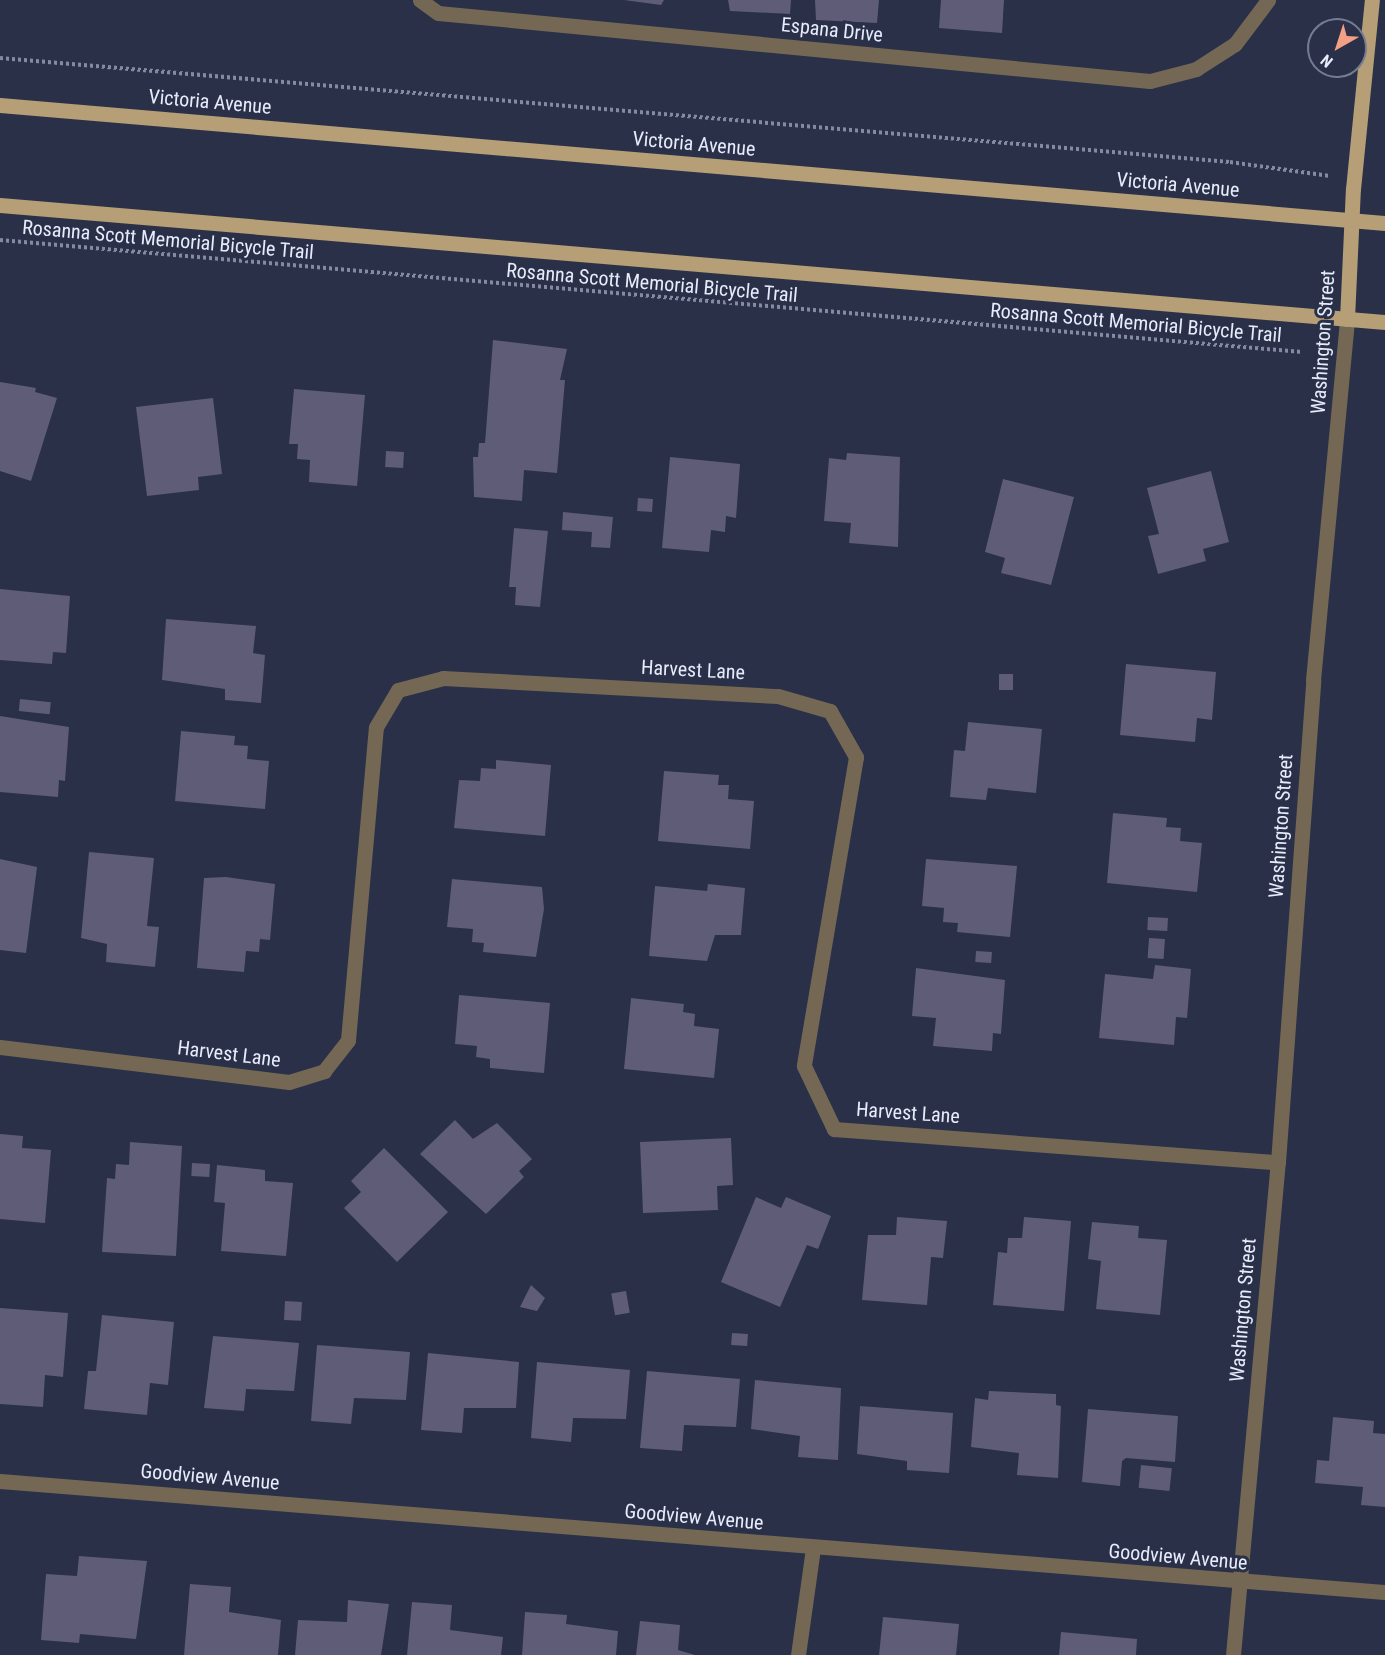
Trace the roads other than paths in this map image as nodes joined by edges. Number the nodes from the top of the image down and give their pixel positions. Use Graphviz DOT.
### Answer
graph roads {
  1 [pos="420,0"];
  2 [pos="1268,0"];
  3 [pos="1372,0"];
  4 [pos="0,105"];
  5 [pos="0,205"];
  6 [pos="1353,221"];
  7 [pos="1385,223"];
  8 [pos="1347,319"];
  9 [pos="1385,322"];
  10 [pos="0,1047"];
  11 [pos="1278,1162"];
  12 [pos="0,1481"];
  13 [pos="813,1548"];
  14 [pos="1239,1583"];
  15 [pos="1385,1592"];
  16 [pos="798,1655"];
  17 [pos="1233,1655"];
  1 -- 2 [label="street, Espana Drive"];
  3 -- 6 [label="main road, Washington Street"];
  4 -- 6 [label="main road, Victoria Avenue"];
  5 -- 8 [label="main road"];
  6 -- 7 [label="main road, Victoria Avenue"];
  6 -- 8 [label="main road, Washington Street"];
  8 -- 9 [label="main road"];
  8 -- 11 [label="street, Washington Street"];
  10 -- 11 [label="street, Harvest Lane"];
  11 -- 14 [label="street, Washington Street"];
  12 -- 13 [label="street, Goodview Avenue"];
  13 -- 14 [label="street, Goodview Avenue"];
  13 -- 16 [label="street"];
  14 -- 15 [label="street, Goodview Avenue"];
  14 -- 17 [label="street, Washington Street"];
}
